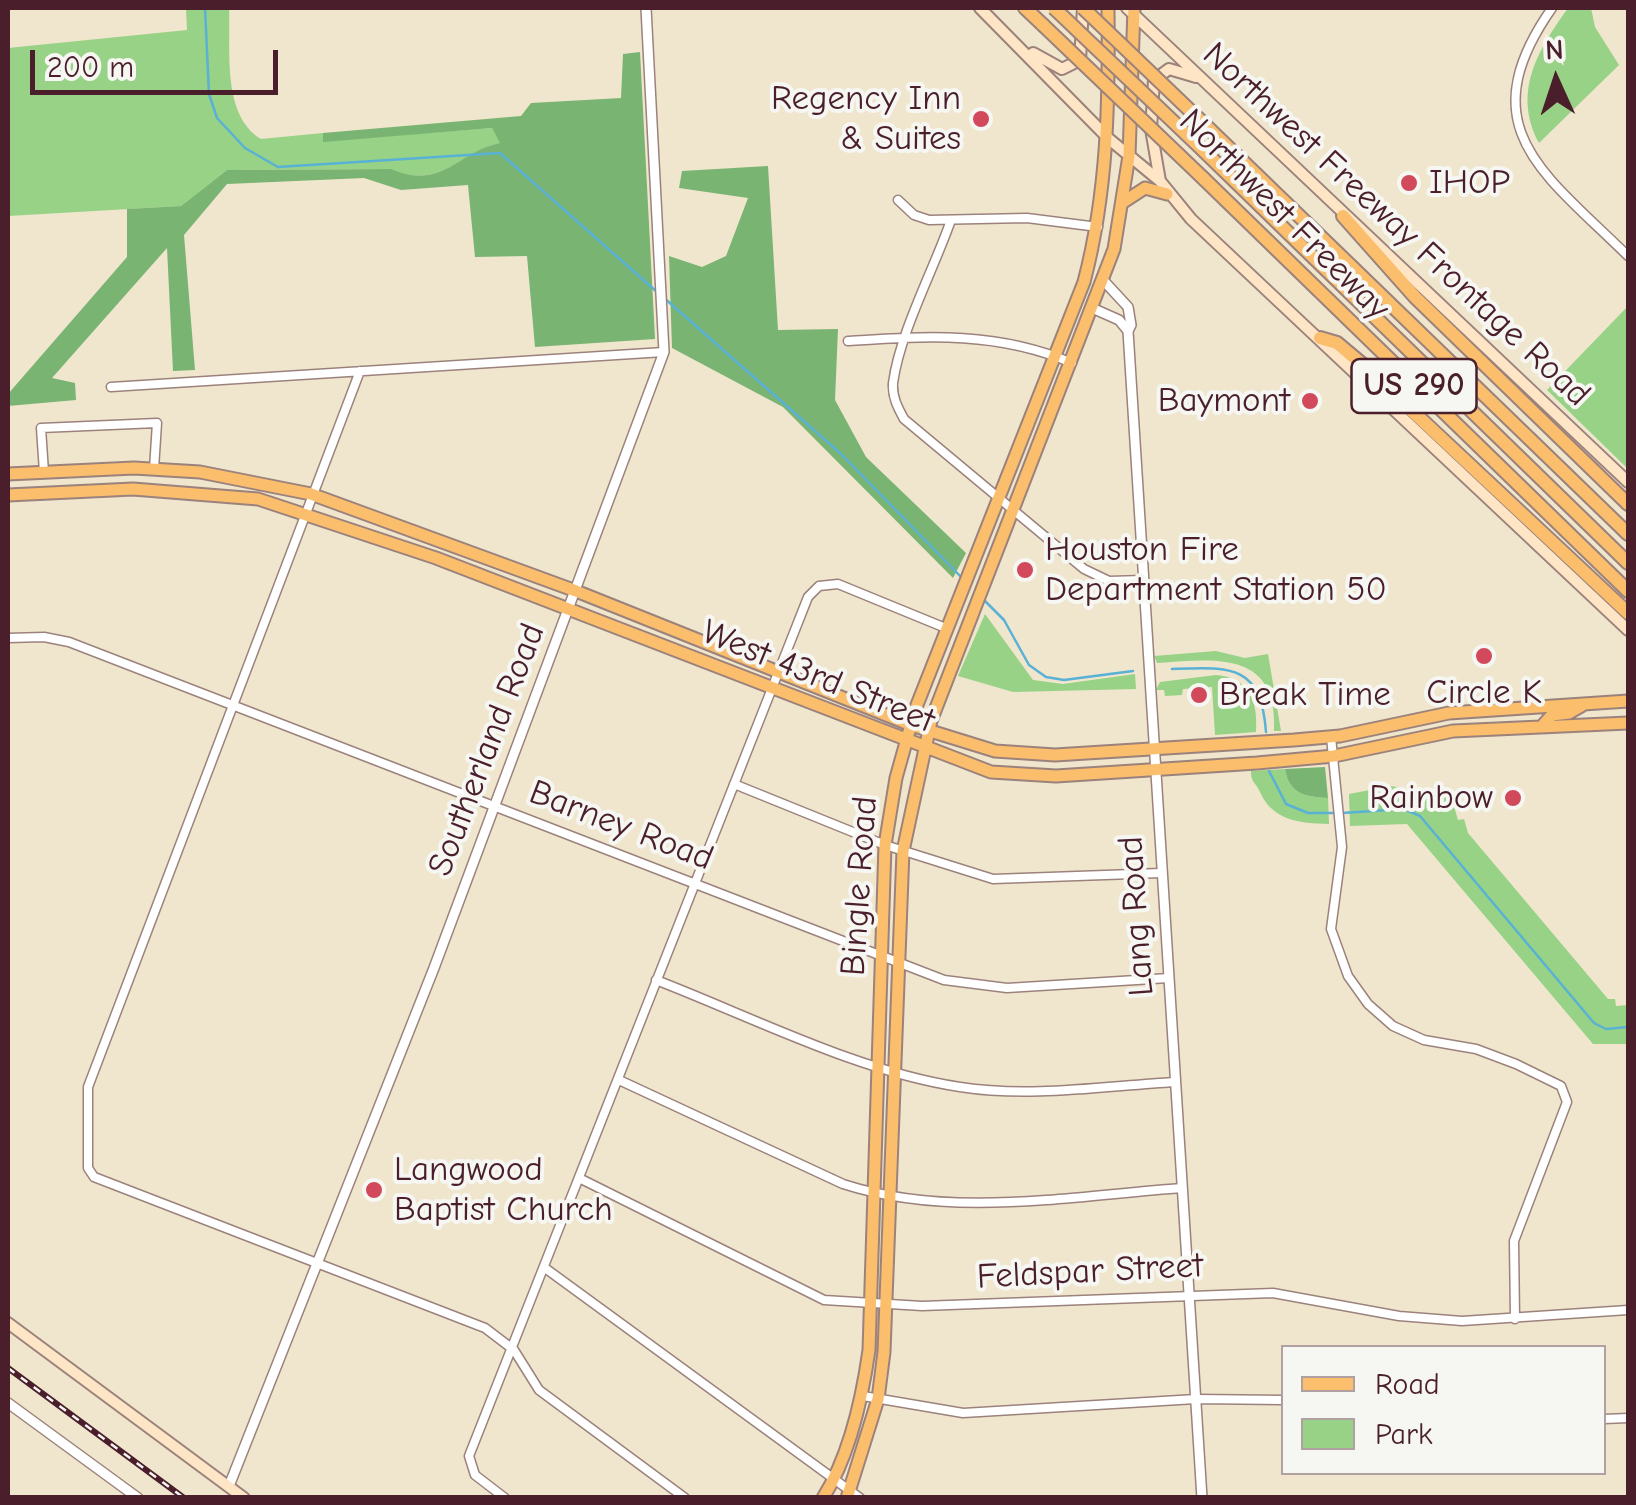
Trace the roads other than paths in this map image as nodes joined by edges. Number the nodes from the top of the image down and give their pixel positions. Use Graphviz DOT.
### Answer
graph roads {
  1 [pos="646,8"];
  2 [pos="980,8"];
  3 [pos="1025,8"];
  4 [pos="1054,8"];
  5 [pos="1083,8"];
  6 [pos="1108,8"];
  7 [pos="1552,8"];
  8 [pos="1132,10"];
  9 [pos="1012,38"];
  10 [pos="1205,83"];
  11 [pos="1110,139"];
  12 [pos="1129,156"];
  13 [pos="1160,181"];
  14 [pos="1166,194"];
  15 [pos="898,200"];
  16 [pos="1122,203"];
  17 [pos="1344,216"];
  18 [pos="951,220"];
  19 [pos="1097,231"];
  20 [pos="1628,256"];
  21 [pos="1103,280"];
  22 [pos="1092,308"];
  23 [pos="1128,330"];
  24 [pos="908,337"];
  25 [pos="1320,338"];
  26 [pos="848,341"];
  27 [pos="664,352"];
  28 [pos="1056,357"];
  29 [pos="1072,363"];
  30 [pos="360,371"];
  31 [pos="111,387"];
  32 [pos="134,468"];
  33 [pos="154,469"];
  34 [pos="44,472"];
  35 [pos="8,474"];
  36 [pos="1628,482"];
  37 [pos="134,488"];
  38 [pos="311,494"];
  39 [pos="8,495"];
  40 [pos="996,498"];
  41 [pos="1628,504"];
  42 [pos="1012,510"];
  43 [pos="304,512"];
  44 [pos="1628,534"];
  45 [pos="982,538"];
  46 [pos="441,539"];
  47 [pos="998,545"];
  48 [pos="436,558"];
  49 [pos="1628,563"];
  50 [pos="1143,580"];
  51 [pos="576,591"];
  52 [pos="1628,591"];
  53 [pos="569,610"];
  54 [pos="1628,613"];
  55 [pos="948,628"];
  56 [pos="1628,630"];
  57 [pos="677,632"];
  58 [pos="8,638"];
  59 [pos="670,647"];
  60 [pos="776,671"];
  61 [pos="770,688"];
  62 [pos="1626,701"];
  63 [pos="1586,702"];
  64 [pos="232,704"];
  65 [pos="1454,712"];
  66 [pos="1627,723"];
  67 [pos="911,725"];
  68 [pos="1543,725"];
  69 [pos="928,731"];
  70 [pos="1453,731"];
  71 [pos="1332,737"];
  72 [pos="906,742"];
  73 [pos="923,748"];
  74 [pos="1154,748"];
  75 [pos="1055,756"];
  76 [pos="1334,756"];
  77 [pos="1155,768"];
  78 [pos="1056,776"];
  79 [pos="734,784"];
  80 [pos="494,806"];
  81 [pos="885,845"];
  82 [pos="903,851"];
  83 [pos="1161,872"];
  84 [pos="694,883"];
  85 [pos="880,956"];
  86 [pos="899,964"];
  87 [pos="1168,978"];
  88 [pos="656,980"];
  89 [pos="878,1066"];
  90 [pos="896,1072"];
  91 [pos="619,1080"];
  92 [pos="1175,1082"];
  93 [pos="581,1179"];
  94 [pos="1182,1188"];
  95 [pos="875,1194"];
  96 [pos="893,1196"];
  97 [pos="319,1263"];
  98 [pos="545,1268"];
  99 [pos="1189,1293"];
  100 [pos="872,1303"];
  101 [pos="888,1304"];
  102 [pos="1628,1310"];
  103 [pos="1515,1320"];
  104 [pos="8,1322"];
  105 [pos="514,1350"];
  106 [pos="862,1396"];
  107 [pos="878,1399"];
  108 [pos="1196,1399"];
  109 [pos="1281,1400"];
  110 [pos="8,1403"];
  111 [pos="836,1478"];
  112 [pos="229,1486"];
  113 [pos="853,1495"];
  114 [pos="138,1498"];
  115 [pos="244,1498"];
  116 [pos="506,1498"];
  117 [pos="686,1498"];
  118 [pos="824,1498"];
  119 [pos="1202,1498"];
  1 -- 27 [label="street, Southerland Road"];
  2 -- 9 [label="main road"];
  3 -- 52 [label="highway, Northwest Freeway / US 290, bridge"];
  4 -- 49 [label="highway, bridge"];
  5 -- 9 [label="main road"];
  5 -- 44 [label="highway, Northwest Freeway / US 290, bridge"];
  6 -- 11 [label="main road, Bingle Road"];
  7 -- 20 [label="street"];
  8 -- 10 [label="main road, Northwest Freeway Frontage Road"];
  8 -- 12 [label="main road, Bingle Road"];
  9 -- 11 [label="main road"];
  10 -- 13 [label="main road"];
  10 -- 17 [label="main road, Northwest Freeway Frontage Road"];
  11 -- 12 [label="main road"];
  11 -- 19 [label="main road, Bingle Road"];
  12 -- 13 [label="main road"];
  12 -- 16 [label="main road, Bingle Road"];
  13 -- 14 [label="main road"];
  14 -- 16 [label="main road"];
  14 -- 25 [label="main road"];
  15 -- 18 [label="street"];
  16 -- 21 [label="main road, Bingle Road"];
  17 -- 36 [label="main road, Northwest Freeway Frontage Road"];
  17 -- 41 [label="highway"];
  18 -- 19 [label="street"];
  18 -- 24 [label="street"];
  19 -- 22 [label="main road"];
  19 -- 28 [label="main road, Bingle Road"];
  21 -- 22 [label="main road, Bingle Road"];
  21 -- 23 [label="street, Lang Road"];
  22 -- 23 [label="street"];
  22 -- 29 [label="main road, Bingle Road"];
  23 -- 50 [label="street, Lang Road"];
  24 -- 26 [label="street"];
  24 -- 28 [label="street"];
  24 -- 40 [label="street"];
  25 -- 54 [label="highway"];
  25 -- 56 [label="main road"];
  27 -- 30 [label="street"];
  27 -- 51 [label="street, Southerland Road"];
  28 -- 29 [label="street"];
  28 -- 40 [label="main road, Bingle Road"];
  29 -- 42 [label="main road, Bingle Road"];
  30 -- 31 [label="street"];
  30 -- 38 [label="street"];
  32 -- 33 [label="main road, West 43rd Street"];
  32 -- 34 [label="main road, West 43rd Street"];
  32 -- 37 [label="main road"];
  33 -- 34 [label="street"];
  33 -- 38 [label="main road, West 43rd Street"];
  34 -- 35 [label="main road, West 43rd Street"];
  37 -- 39 [label="main road, West 43rd Street"];
  37 -- 43 [label="main road, West 43rd Street"];
  38 -- 43 [label="street"];
  38 -- 46 [label="main road, West 43rd Street"];
  40 -- 42 [label="street"];
  40 -- 45 [label="main road, Bingle Road"];
  42 -- 47 [label="main road, Bingle Road"];
  42 -- 50 [label="street"];
  43 -- 48 [label="main road, West 43rd Street"];
  43 -- 64 [label="street"];
  45 -- 47 [label="main road"];
  45 -- 55 [label="main road, Bingle Road"];
  46 -- 48 [label="main road"];
  46 -- 51 [label="main road, West 43rd Street"];
  47 -- 69 [label="main road, Bingle Road"];
  48 -- 53 [label="main road, West 43rd Street"];
  50 -- 74 [label="street, Lang Road"];
  51 -- 53 [label="street, Southerland Road"];
  51 -- 57 [label="main road, West 43rd Street"];
  53 -- 59 [label="main road, West 43rd Street"];
  53 -- 80 [label="street, Southerland Road"];
  55 -- 60 [label="street"];
  55 -- 67 [label="main road, Bingle Road"];
  57 -- 59 [label="main road"];
  57 -- 60 [label="main road, West 43rd Street"];
  58 -- 64 [label="street, Barney Road"];
  59 -- 61 [label="main road, West 43rd Street"];
  60 -- 61 [label="street"];
  60 -- 67 [label="main road, West 43rd Street"];
  61 -- 72 [label="main road, West 43rd Street"];
  61 -- 79 [label="street"];
  62 -- 63 [label="main road, West 43rd Street"];
  62 -- 66 [label="main road"];
  63 -- 65 [label="main road, West 43rd Street"];
  63 -- 68 [label="main road"];
  64 -- 80 [label="street, Barney Road"];
  64 -- 97 [label="street"];
  65 -- 70 [label="main road"];
  65 -- 71 [label="main road, West 43rd Street"];
  66 -- 68 [label="main road, West 43rd Street"];
  67 -- 69 [label="main road, West 43rd Street"];
  67 -- 72 [label="main road, Bingle Road"];
  68 -- 70 [label="main road, West 43rd Street"];
  69 -- 73 [label="main road, Bingle Road"];
  69 -- 75 [label="main road, West 43rd Street"];
  70 -- 76 [label="main road, West 43rd Street"];
  71 -- 74 [label="main road, West 43rd Street"];
  71 -- 76 [label="street"];
  72 -- 73 [label="main road, West 43rd Street"];
  72 -- 81 [label="main road, Bingle Road"];
  73 -- 78 [label="main road, West 43rd Street"];
  73 -- 82 [label="main road, Bingle Road"];
  74 -- 75 [label="main road, West 43rd Street"];
  74 -- 77 [label="street, Lang Road"];
  75 -- 78 [label="main road"];
  76 -- 77 [label="main road, West 43rd Street"];
  76 -- 103 [label="street"];
  77 -- 78 [label="main road, West 43rd Street"];
  77 -- 83 [label="street, Lang Road"];
  79 -- 81 [label="street"];
  79 -- 84 [label="street"];
  80 -- 84 [label="street, Barney Road"];
  80 -- 97 [label="street, Southerland Road"];
  81 -- 82 [label="street"];
  81 -- 85 [label="main road, Bingle Road"];
  82 -- 83 [label="street"];
  82 -- 86 [label="main road, Bingle Road"];
  83 -- 87 [label="street, Lang Road"];
  84 -- 85 [label="street, Barney Road"];
  84 -- 88 [label="street"];
  85 -- 86 [label="street, Barney Road"];
  85 -- 89 [label="main road, Bingle Road"];
  86 -- 87 [label="street, Barney Road"];
  86 -- 90 [label="main road, Bingle Road"];
  87 -- 92 [label="street, Lang Road"];
  88 -- 89 [label="street"];
  88 -- 91 [label="street"];
  89 -- 90 [label="street"];
  89 -- 95 [label="main road, Bingle Road"];
  90 -- 92 [label="street"];
  90 -- 96 [label="main road, Bingle Road"];
  91 -- 93 [label="street"];
  91 -- 95 [label="street"];
  92 -- 94 [label="street, Lang Road"];
  93 -- 98 [label="street"];
  93 -- 100 [label="street, Feldspar Street"];
  94 -- 96 [label="street"];
  94 -- 99 [label="street, Lang Road"];
  95 -- 96 [label="street"];
  95 -- 100 [label="main road, Bingle Road"];
  96 -- 101 [label="main road, Bingle Road"];
  97 -- 105 [label="street"];
  97 -- 112 [label="street, Southerland Road"];
  98 -- 105 [label="street"];
  98 -- 111 [label="street"];
  99 -- 101 [label="street, Feldspar Street"];
  99 -- 103 [label="street, Feldspar Street"];
  99 -- 108 [label="street, Lang Road"];
  100 -- 101 [label="street, Feldspar Street"];
  100 -- 106 [label="main road, Bingle Road"];
  101 -- 107 [label="main road, Bingle Road"];
  102 -- 103 [label="street, Feldspar Street"];
  104 -- 112 [label="main road"];
  105 -- 116 [label="street"];
  105 -- 117 [label="street"];
  106 -- 107 [label="street"];
  106 -- 111 [label="main road, Bingle Road"];
  107 -- 108 [label="street"];
  107 -- 113 [label="main road, Bingle Road"];
  108 -- 109 [label="street"];
  108 -- 119 [label="street, Lang Road"];
  110 -- 114 [label="street"];
  111 -- 113 [label="street"];
  111 -- 118 [label="main road, Bingle Road"];
  112 -- 115 [label="main road"];
}
